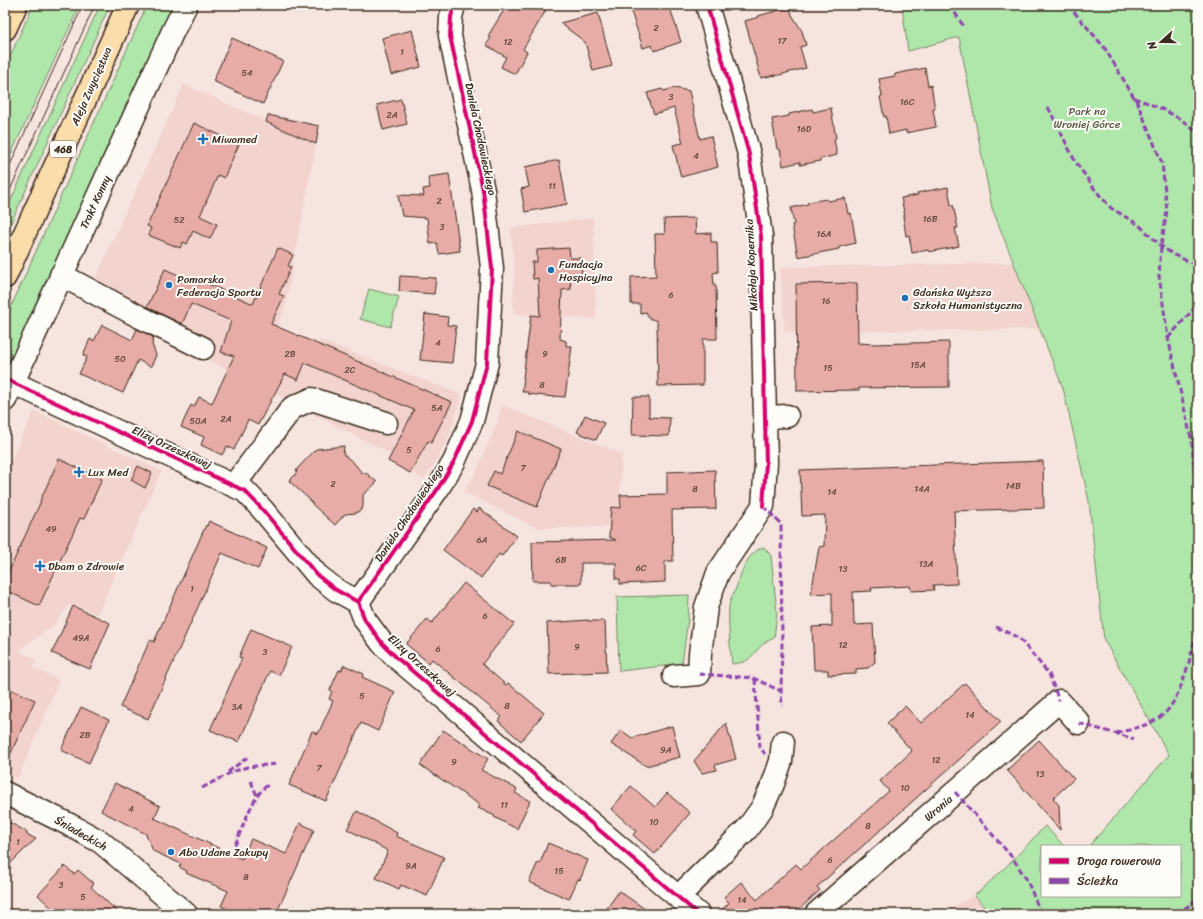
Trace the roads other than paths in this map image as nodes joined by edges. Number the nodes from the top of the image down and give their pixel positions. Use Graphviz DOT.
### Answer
graph roads {
  1 [pos="16,5"];
  2 [pos="128,5"];
  3 [pos="186,5"];
  4 [pos="454,5"];
  5 [pos="707,5"];
  6 [pos="5,29"];
  7 [pos="61,275"];
  8 [pos="5,277"];
  9 [pos="203,348"];
  10 [pos="8,387"];
  11 [pos="386,423"];
  12 [pos="234,485"];
  13 [pos="358,602"];
  14 [pos="674,676"];
  15 [pos="1079,723"];
  16 [pos="783,742"];
  17 [pos="5,793"];
  18 [pos="678,897"];
  19 [pos="186,914"];
  20 [pos="698,914"];
  21 [pos="816,914"];
  1 -- 6 [label="main road"];
  2 -- 8 [label="main road, Aleja Zwycięstwa / 468"];
  3 -- 7 [label="street, Trakt Konny"];
  4 -- 13 [label="street, Daniela Chodowieckiego"];
  5 -- 14 [label="street, Mikołaja Kopernika"];
  7 -- 9 [label="street"];
  7 -- 10 [label="street, Trakt Konny"];
  10 -- 12 [label="street, Elizy Orzeszkowej"];
  11 -- 12 [label="street"];
  12 -- 13 [label="street, Elizy Orzeszkowej"];
  13 -- 18 [label="street, Elizy Orzeszkowej"];
  15 -- 21 [label="street, Wronia"];
  16 -- 18 [label="street"];
  17 -- 19 [label="street, Śniadeckich"];
  18 -- 20 [label="street, Elizy Orzeszkowej"];
}
